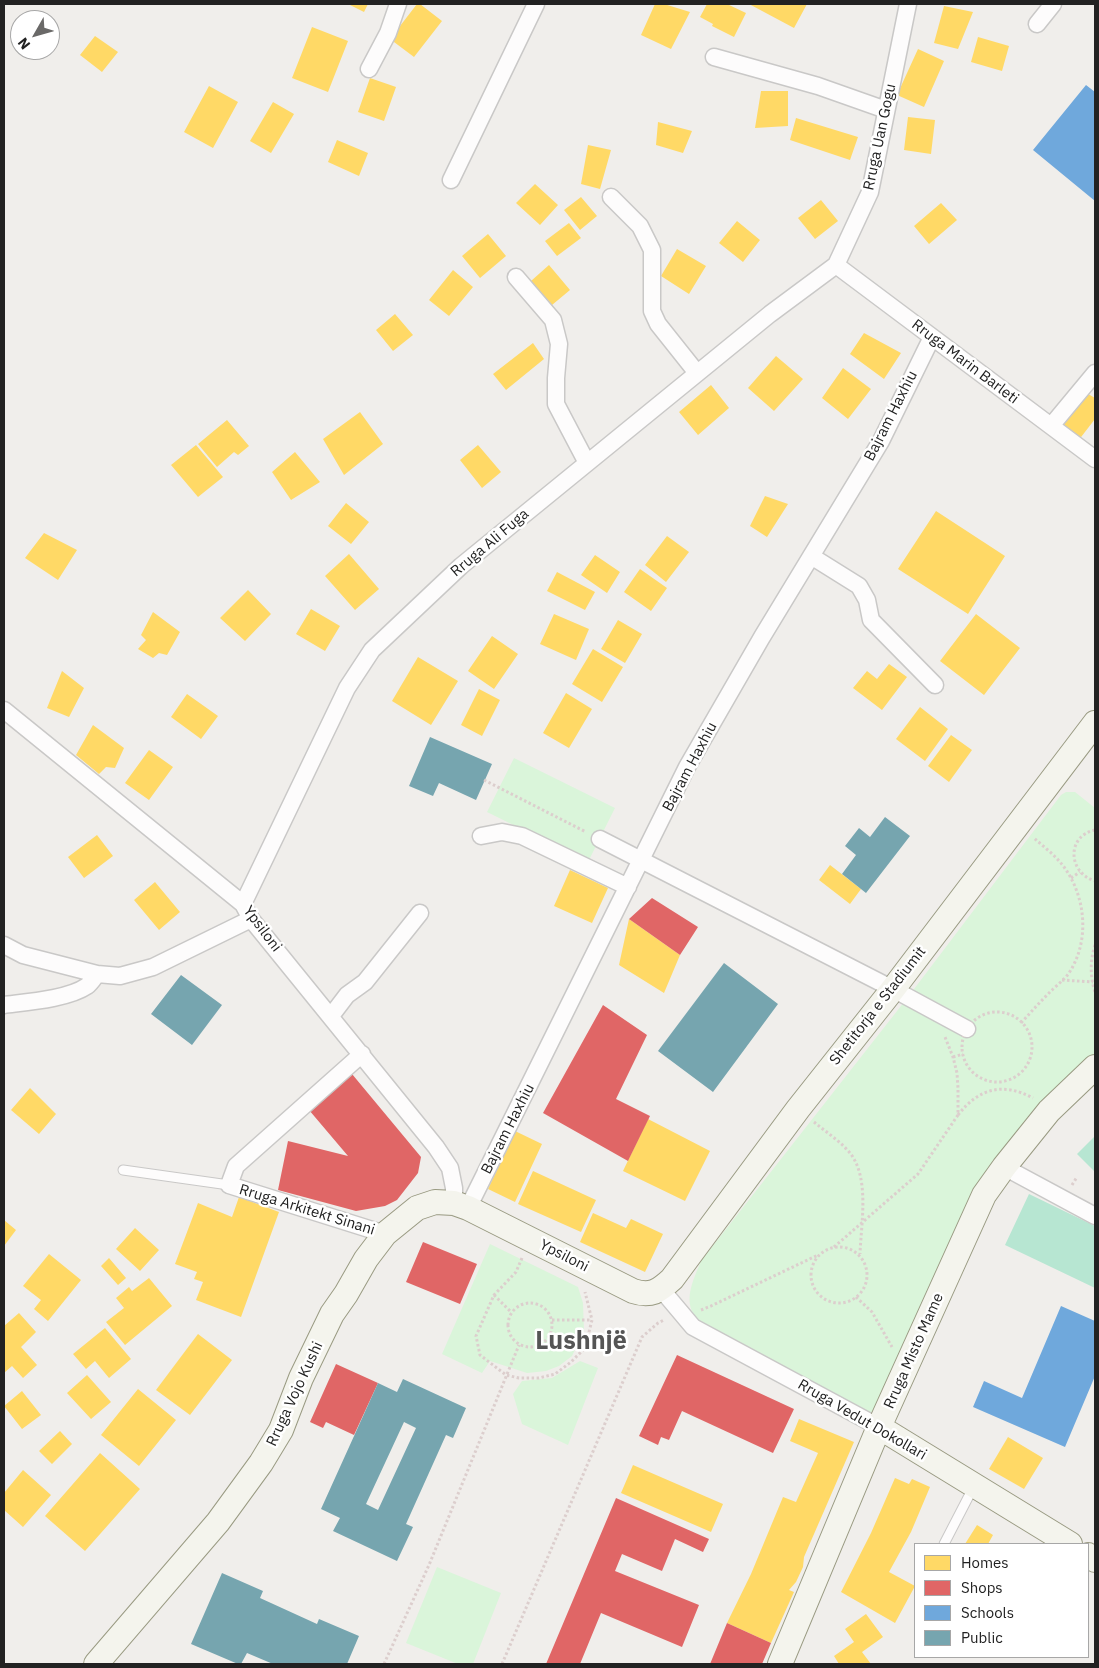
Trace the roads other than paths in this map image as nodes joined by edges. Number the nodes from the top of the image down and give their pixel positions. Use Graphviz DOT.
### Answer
graph roads {
  1 [pos="398,4"];
  2 [pos="536,4"];
  3 [pos="908,4"];
  4 [pos="1053,4"];
  5 [pos="1037,24"];
  6 [pos="714,57"];
  7 [pos="369,69"];
  8 [pos="886,110"];
  9 [pos="451,180"];
  10 [pos="610,197"];
  11 [pos="836,265"];
  12 [pos="516,277"];
  13 [pos="932,337"];
  14 [pos="1095,372"];
  15 [pos="697,373"];
  16 [pos="1052,426"];
  17 [pos="1095,459"];
  18 [pos="587,463"];
  19 [pos="812,556"];
  20 [pos="935,684"];
  21 [pos="4,710"];
  22 [pos="1095,723"];
  23 [pos="481,836"];
  24 [pos="600,839"];
  25 [pos="642,860"];
  26 [pos="628,887"];
  27 [pos="243,904"];
  28 [pos="420,913"];
  29 [pos="251,919"];
  30 [pos="4,945"];
  31 [pos="97,974"];
  32 [pos="893,988"];
  33 [pos="4,1005"];
  34 [pos="331,1016"];
  35 [pos="967,1029"];
  36 [pos="362,1054"];
  37 [pos="1095,1067"];
  38 [pos="1004,1167"];
  39 [pos="123,1170"];
  40 [pos="229,1185"];
  41 [pos="461,1205"];
  42 [pos="1095,1216"];
  43 [pos="385,1234"];
  44 [pos="662,1289"];
  45 [pos="879,1427"];
  46 [pos="974,1485"];
  47 [pos="945,1543"];
  48 [pos="1068,1543"];
  49 [pos="96,1664"];
  50 [pos="780,1664"];
  1 -- 7 [label="street"];
  2 -- 9 [label="street"];
  3 -- 8 [label="street, Rruga Uan Gogu"];
  4 -- 5 [label="street"];
  6 -- 8 [label="street"];
  8 -- 11 [label="street, Rruga Uan Gogu"];
  10 -- 15 [label="street"];
  11 -- 13 [label="street, Rruga Marin Barleti"];
  11 -- 15 [label="street, Rruga Ali Fuga"];
  12 -- 18 [label="street"];
  13 -- 16 [label="street, Rruga Marin Barleti"];
  13 -- 19 [label="street, Bajram Haxhiu"];
  14 -- 16 [label="street"];
  15 -- 18 [label="street, Rruga Ali Fuga"];
  16 -- 17 [label="street, Rruga Marin Barleti"];
  18 -- 27 [label="street, Rruga Ali Fuga"];
  19 -- 20 [label="street"];
  19 -- 25 [label="street, Bajram Haxhiu"];
  21 -- 27 [label="street, Ypsiloni"];
  22 -- 32 [label="main road, Shetitorja e Stadiumit"];
  23 -- 26 [label="street"];
  24 -- 25 [label="street"];
  25 -- 26 [label="street, Bajram Haxhiu"];
  25 -- 32 [label="street"];
  26 -- 41 [label="street, Bajram Haxhiu"];
  27 -- 29 [label="street, Ypsiloni"];
  28 -- 34 [label="street"];
  29 -- 31 [label="street"];
  29 -- 34 [label="street, Ypsiloni"];
  30 -- 31 [label="street"];
  31 -- 33 [label="street"];
  32 -- 35 [label="street"];
  32 -- 44 [label="main road, Shetitorja e Stadiumit"];
  34 -- 36 [label="street, Ypsiloni"];
  36 -- 40 [label="street"];
  36 -- 41 [label="street, Ypsiloni"];
  37 -- 38 [label="main road, Rruga Misto Mame"];
  38 -- 42 [label="street"];
  38 -- 45 [label="main road, Rruga Misto Mame"];
  39 -- 40 [label="lane"];
  40 -- 43 [label="street, Rruga Arkitekt Sinani"];
  41 -- 43 [label="main road, Rruga Vojo Kushi"];
  41 -- 44 [label="main road, Ypsiloni"];
  43 -- 49 [label="main road, Rruga Vojo Kushi"];
  44 -- 45 [label="street, Rruga Vedut Dokollari"];
  45 -- 46 [label="main road, Rruga Vedut Dokollari"];
  45 -- 50 [label="main road, Rruga Misto Mame"];
  46 -- 47 [label="lane"];
  46 -- 48 [label="main road, Rruga Vedut Dokollari"];
}
